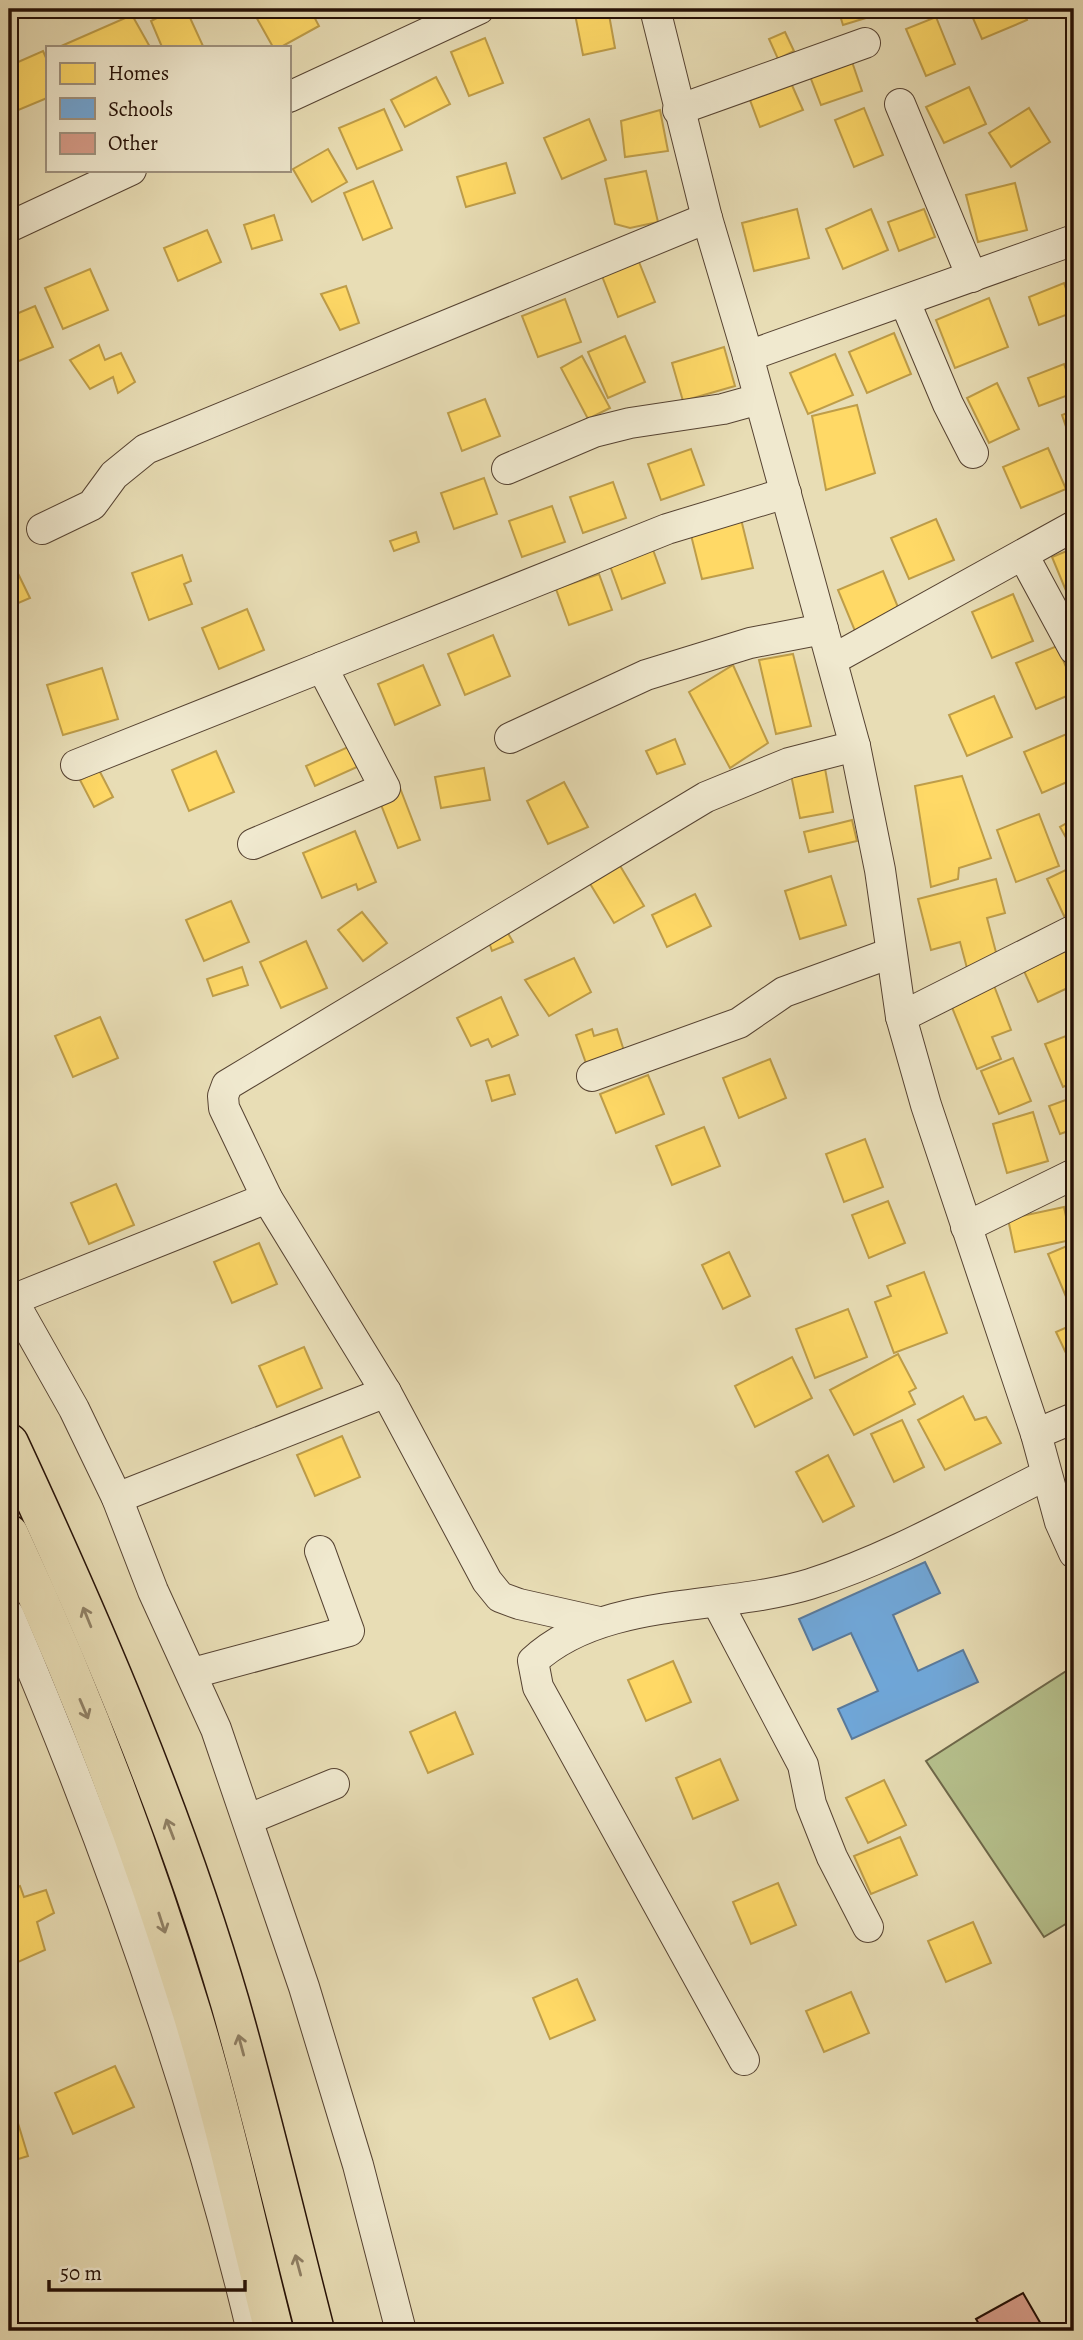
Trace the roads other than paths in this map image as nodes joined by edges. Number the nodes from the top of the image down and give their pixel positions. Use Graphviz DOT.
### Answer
graph roads {
  1 [pos="479,9"];
  2 [pos="655,9"];
  3 [pos="436,17"];
  4 [pos="865,43"];
  5 [pos="290,96"];
  6 [pos="900,104"];
  7 [pos="678,110"];
  8 [pos="127,172"];
  9 [pos="707,218"];
  10 [pos="9,227"];
  11 [pos="1074,240"];
  12 [pos="972,277"];
  13 [pos="905,302"];
  14 [pos="748,356"];
  15 [pos="760,399"];
  16 [pos="973,453"];
  17 [pos="508,469"];
  18 [pos="786,493"];
  19 [pos="1074,526"];
  20 [pos="42,530"];
  21 [pos="1023,555"];
  22 [pos="823,629"];
  23 [pos="1074,649"];
  24 [pos="832,660"];
  25 [pos="322,667"];
  26 [pos="510,738"];
  27 [pos="855,746"];
  28 [pos="76,765"];
  29 [pos="253,844"];
  30 [pos="1074,930"];
  31 [pos="891,953"];
  32 [pos="901,1017"];
  33 [pos="592,1076"];
  34 [pos="1074,1174"];
  35 [pos="268,1198"];
  36 [pos="966,1227"];
  37 [pos="10,1297"];
  38 [pos="386,1392"];
  39 [pos="1074,1418"];
  40 [pos="1036,1433"];
  41 [pos="9,1443"];
  42 [pos="1046,1475"];
  43 [pos="117,1498"];
  44 [pos="9,1534"];
  45 [pos="320,1551"];
  46 [pos="1074,1553"];
  47 [pos="717,1602"];
  48 [pos="9,1615"];
  49 [pos="599,1622"];
  50 [pos="192,1672"];
  51 [pos="334,1784"];
  52 [pos="249,1819"];
  53 [pos="868,1927"];
  54 [pos="744,2060"];
  55 [pos="252,2331"];
  56 [pos="274,2331"];
  57 [pos="315,2331"];
  58 [pos="401,2331"];
  1 -- 3 [label="street"];
  2 -- 7 [label="street"];
  3 -- 5 [label="street"];
  4 -- 7 [label="street"];
  6 -- 12 [label="street"];
  7 -- 9 [label="street"];
  8 -- 10 [label="street"];
  9 -- 14 [label="street"];
  9 -- 20 [label="street"];
  11 -- 12 [label="street"];
  12 -- 13 [label="street"];
  13 -- 14 [label="street"];
  13 -- 16 [label="street"];
  14 -- 15 [label="street"];
  15 -- 17 [label="street"];
  15 -- 18 [label="street"];
  18 -- 22 [label="street"];
  18 -- 25 [label="street"];
  19 -- 21 [label="street"];
  21 -- 23 [label="street"];
  21 -- 24 [label="street"];
  22 -- 24 [label="street"];
  22 -- 26 [label="street"];
  24 -- 27 [label="street"];
  25 -- 28 [label="street"];
  25 -- 29 [label="street"];
  27 -- 31 [label="street"];
  27 -- 35 [label="street"];
  30 -- 32 [label="street"];
  31 -- 32 [label="street"];
  31 -- 33 [label="street"];
  32 -- 36 [label="street"];
  34 -- 36 [label="street"];
  35 -- 37 [label="street"];
  35 -- 38 [label="street"];
  36 -- 40 [label="street"];
  37 -- 43 [label="street"];
  38 -- 43 [label="street"];
  38 -- 49 [label="street"];
  39 -- 40 [label="street"];
  40 -- 42 [label="street"];
  57 -- 41 [label="highway, one-way"];
  42 -- 46 [label="street"];
  42 -- 47 [label="street"];
  43 -- 50 [label="street"];
  44 -- 56 [label="highway, one-way"];
  45 -- 50 [label="street"];
  47 -- 49 [label="street"];
  47 -- 53 [label="street"];
  48 -- 55 [label="street"];
  49 -- 54 [label="street"];
  50 -- 52 [label="street"];
  51 -- 52 [label="street"];
  52 -- 58 [label="street"];
}
